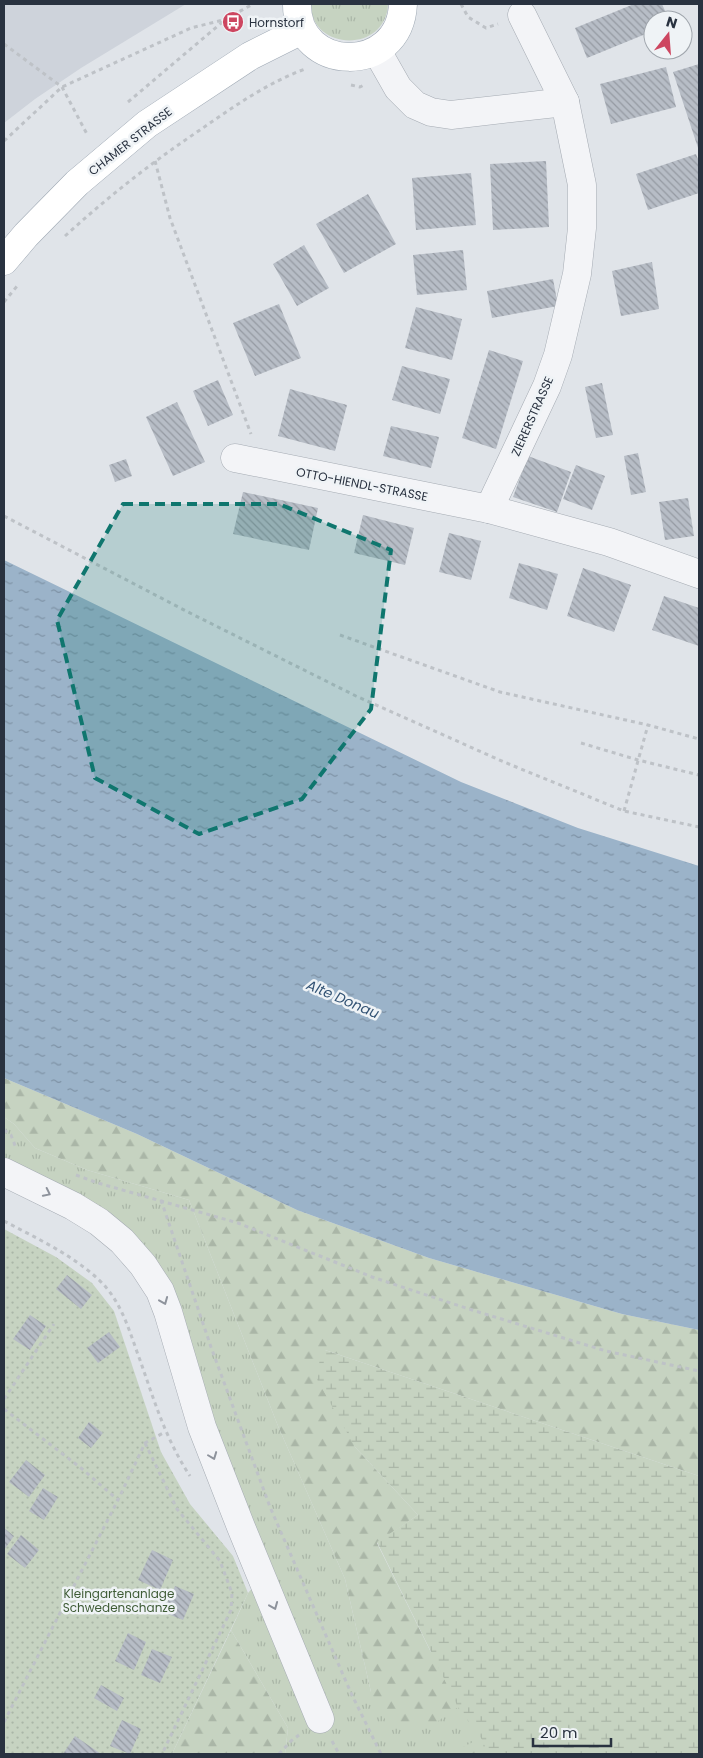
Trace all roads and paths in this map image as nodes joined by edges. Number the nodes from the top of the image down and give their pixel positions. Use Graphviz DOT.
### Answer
graph roads {
  1 [pos="253,4"];
  2 [pos="296,4"];
  3 [pos="403,4"];
  4 [pos="461,4"];
  5 [pos="522,15"];
  6 [pos="226,19"];
  7 [pos="486,28"];
  8 [pos="302,30"];
  9 [pos="4,44"];
  10 [pos="383,62"];
  11 [pos="314,72"];
  12 [pos="350,84"];
  13 [pos="62,87"];
  14 [pos="564,102"];
  15 [pos="124,105"];
  16 [pos="95,130"];
  17 [pos="4,141"];
  18 [pos="155,161"];
  19 [pos="62,239"];
  20 [pos="13,271"];
  21 [pos="4,302"];
  22 [pos="235,458"];
  23 [pos="262,464"];
  24 [pos="489,509"];
  25 [pos="4,516"];
  26 [pos="699,574"];
  27 [pos="340,635"];
  28 [pos="648,725"];
  29 [pos="699,738"];
  30 [pos="581,743"];
  31 [pos="638,760"];
  32 [pos="699,775"];
  33 [pos="624,811"];
  34 [pos="699,828"];
  35 [pos="4,1130"];
  36 [pos="11,1163"];
  37 [pos="71,1173"];
  38 [pos="161,1200"];
  39 [pos="4,1221"];
  40 [pos="54,1324"];
  41 [pos="699,1371"];
  42 [pos="4,1398"];
  43 [pos="4,1409"];
  44 [pos="165,1432"];
  45 [pos="145,1444"];
  46 [pos="194,1482"];
  47 [pos="118,1500"];
  48 [pos="320,1719"];
  49 [pos="4,1722"];
  50 [pos="162,1754"];
  51 [pos="381,1754"];
  1 -- 6 [label="path"];
  2 -- 8 [label="main road"];
  3 -- 10 [label="main road"];
  4 -- 7 [label="path"];
  5 -- 14 [label="street, ZIERERSTRASSE"];
  6 -- 13 [label="path"];
  6 -- 15 [label="path"];
  8 -- 10 [label="main road"];
  8 -- 20 [label="main road, CHAMER STRASSE"];
  9 -- 13 [label="path"];
  10 -- 12 [label="path"];
  10 -- 14 [label="street"];
  11 -- 18 [label="path"];
  13 -- 16 [label="path"];
  13 -- 17 [label="path"];
  14 -- 24 [label="street, ZIERERSTRASSE"];
  18 -- 19 [label="path"];
  18 -- 23 [label="path"];
  20 -- 21 [label="path"];
  22 -- 23 [label="street, OTTO-HIENDL-STRASSE"];
  23 -- 24 [label="street, OTTO-HIENDL-STRASSE"];
  24 -- 26 [label="street"];
  25 -- 33 [label="path"];
  27 -- 28 [label="path"];
  28 -- 29 [label="path"];
  28 -- 31 [label="path"];
  30 -- 31 [label="path"];
  31 -- 32 [label="path"];
  31 -- 33 [label="path"];
  33 -- 34 [label="path"];
  35 -- 36 [label="path"];
  36 -- 48 [label="street, one-way"];
  37 -- 38 [label="path"];
  38 -- 41 [label="path"];
  38 -- 51 [label="path"];
  39 -- 44 [label="path"];
  40 -- 42 [label="path"];
  43 -- 47 [label="path"];
  44 -- 45 [label="path"];
  44 -- 46 [label="path"];
  45 -- 47 [label="path"];
  45 -- 50 [label="path"];
  47 -- 49 [label="path"];
}
